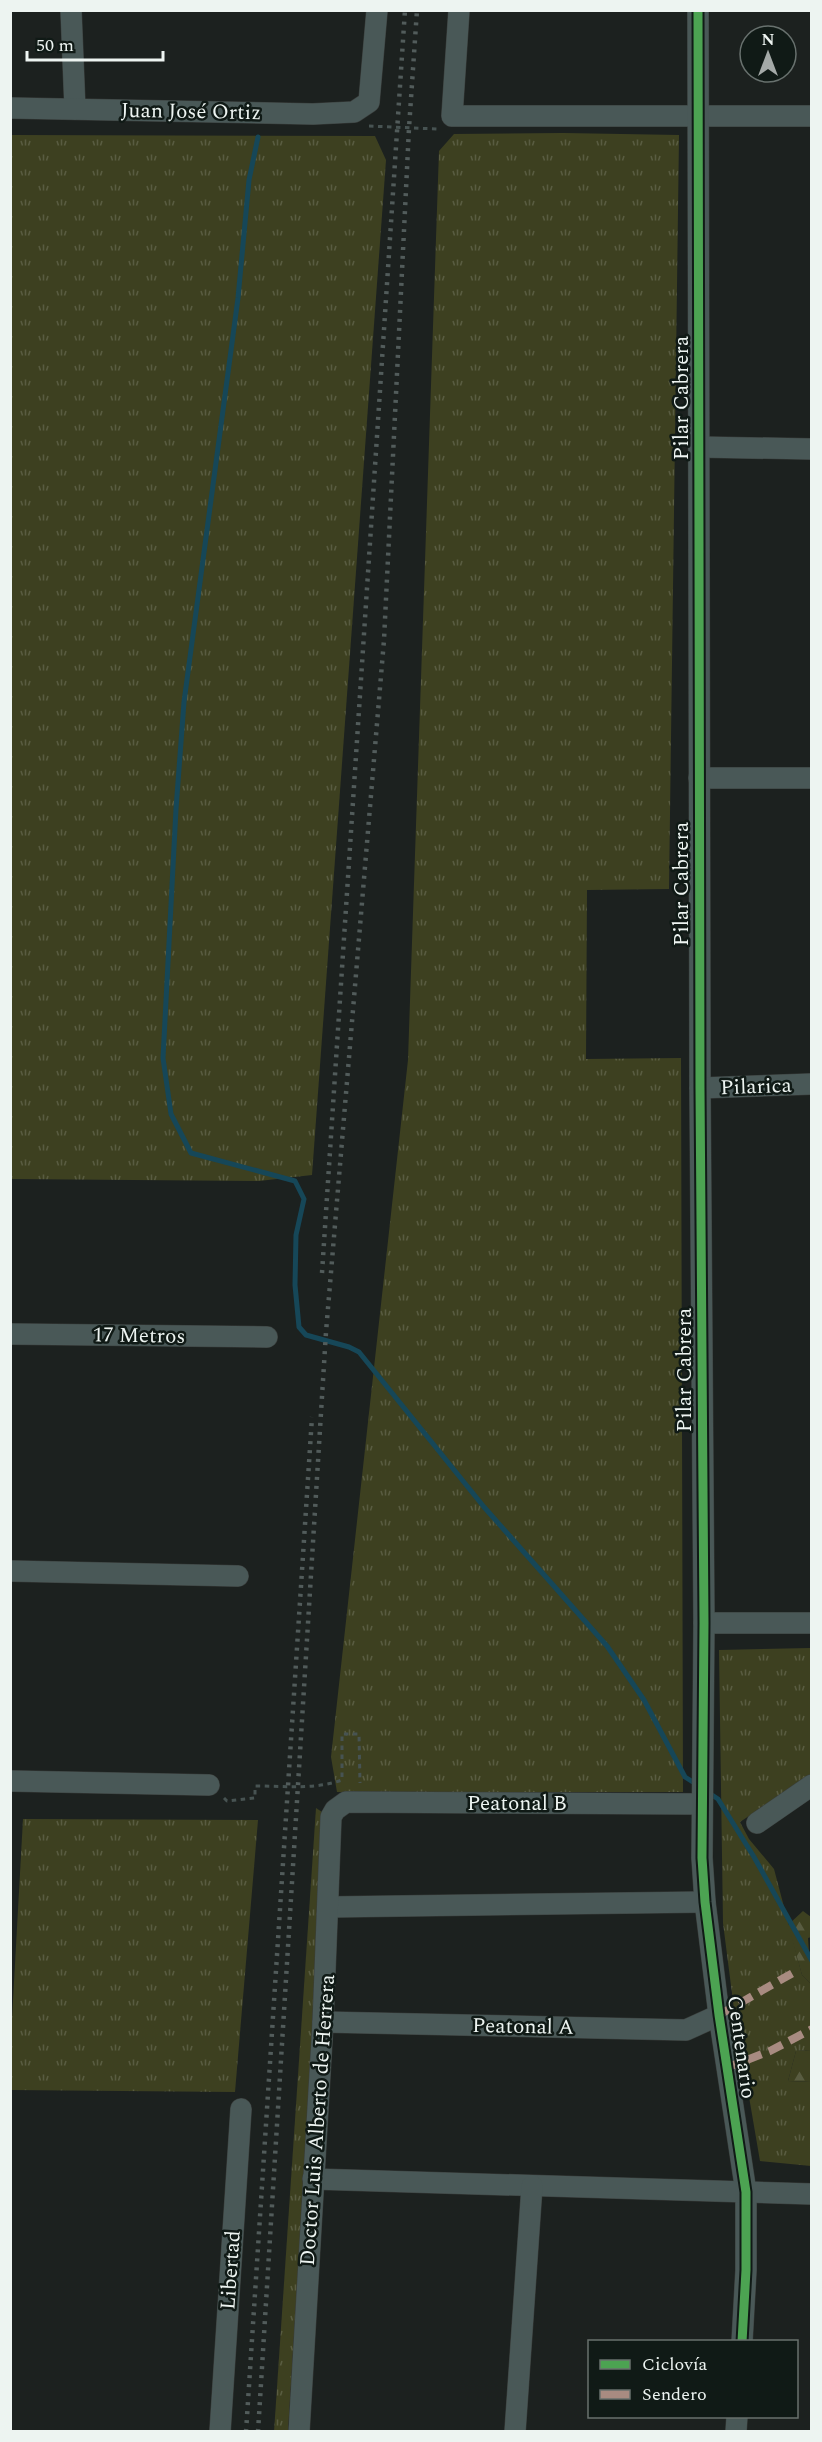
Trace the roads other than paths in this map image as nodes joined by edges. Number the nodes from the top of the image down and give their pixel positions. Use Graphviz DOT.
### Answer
graph roads {
  1 [pos="71,10"];
  2 [pos="376,10"];
  3 [pos="459,10"];
  4 [pos="698,10"];
  5 [pos="10,108"];
  6 [pos="75,109"];
  7 [pos="697,115"];
  8 [pos="812,116"];
  9 [pos="699,447"];
  10 [pos="812,448"];
  11 [pos="699,778"];
  12 [pos="812,778"];
  13 [pos="812,1084"];
  14 [pos="700,1088"];
  15 [pos="10,1334"];
  16 [pos="267,1337"];
  17 [pos="10,1571"];
  18 [pos="238,1576"];
  19 [pos="704,1623"];
  20 [pos="812,1623"];
  21 [pos="702,1757"];
  22 [pos="10,1781"];
  23 [pos="209,1785"];
  24 [pos="812,1785"];
  25 [pos="701,1802"];
  26 [pos="335,1810"];
  27 [pos="757,1823"];
  28 [pos="705,1902"];
  29 [pos="329,1907"];
  30 [pos="719,2015"];
  31 [pos="323,2022"];
  32 [pos="241,2109"];
  33 [pos="313,2180"];
  34 [pos="532,2186"];
  35 [pos="746,2192"];
  36 [pos="812,2194"];
  37 [pos="742,2340"];
  38 [pos="220,2432"];
  39 [pos="299,2432"];
  40 [pos="515,2432"];
  1 -- 6 [label="street"];
  2 -- 6 [label="street, Juan José Ortiz"];
  3 -- 7 [label="street"];
  4 -- 7 [label="street, Pilar Cabrera"];
  5 -- 6 [label="street, Juan José Ortiz"];
  7 -- 8 [label="street"];
  7 -- 9 [label="street, Pilar Cabrera"];
  9 -- 10 [label="street"];
  9 -- 11 [label="street, Pilar Cabrera"];
  11 -- 12 [label="street"];
  11 -- 14 [label="street, Pilar Cabrera"];
  13 -- 14 [label="street, Pilarica"];
  14 -- 19 [label="street, Pilar Cabrera"];
  15 -- 16 [label="street, 17 Metros"];
  17 -- 18 [label="street"];
  19 -- 20 [label="street"];
  19 -- 21 [label="street, Pilar Cabrera"];
  21 -- 25 [label="street, Centenario"];
  22 -- 23 [label="street"];
  24 -- 27 [label="street"];
  25 -- 26 [label="street, Peatonal B"];
  25 -- 28 [label="street, Centenario"];
  26 -- 29 [label="street, Doctor Luis Alberto de Herrera"];
  28 -- 29 [label="street"];
  28 -- 30 [label="street, Centenario"];
  29 -- 31 [label="street, Doctor Luis Alberto de Herrera"];
  30 -- 31 [label="street, Peatonal A"];
  30 -- 35 [label="street, Centenario"];
  31 -- 33 [label="street, Doctor Luis Alberto de Herrera"];
  32 -- 38 [label="street, Libertad"];
  33 -- 34 [label="street"];
  33 -- 39 [label="street, Doctor Luis Alberto de Herrera"];
  34 -- 35 [label="street"];
  34 -- 40 [label="street"];
  35 -- 36 [label="street"];
  35 -- 37 [label="street, Centenario"];
}
